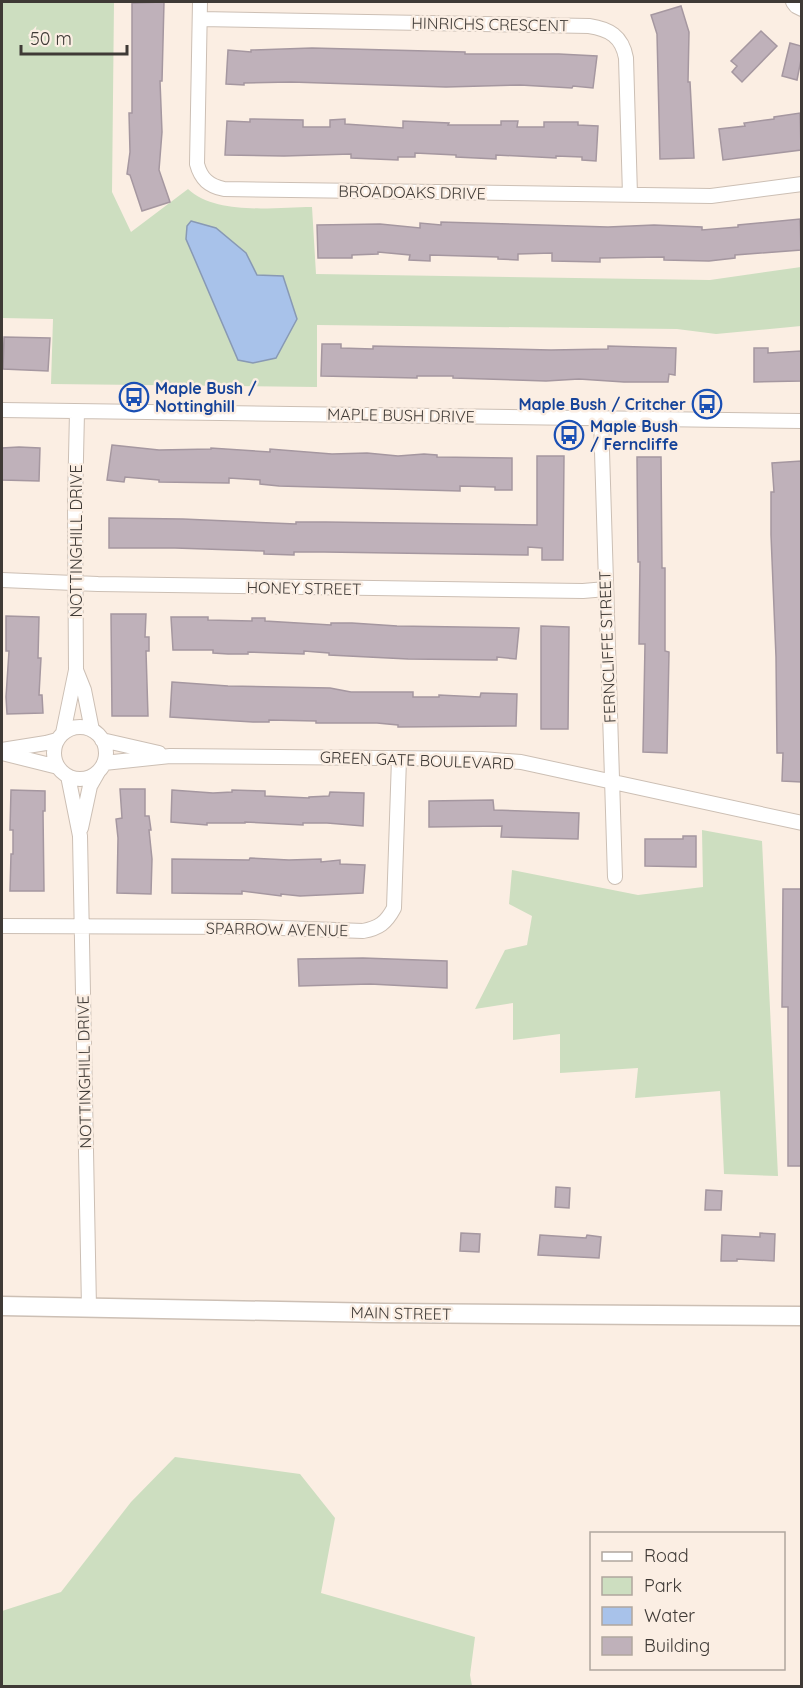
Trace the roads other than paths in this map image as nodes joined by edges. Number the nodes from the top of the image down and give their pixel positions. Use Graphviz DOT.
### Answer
graph roads {
  1 [pos="200,2"];
  2 [pos="794,2"];
  3 [pos="801,9"];
  4 [pos="200,19"];
  5 [pos="801,184"];
  6 [pos="630,195"];
  7 [pos="2,410"];
  8 [pos="77,412"];
  9 [pos="601,418"];
  10 [pos="801,421"];
  11 [pos="2,580"];
  12 [pos="76,584"];
  13 [pos="606,588"];
  14 [pos="76,670"];
  15 [pos="97,735"];
  16 [pos="60,736"];
  17 [pos="2,751"];
  18 [pos="170,756"];
  19 [pos="399,759"];
  20 [pos="101,767"];
  21 [pos="63,772"];
  22 [pos="614,781"];
  23 [pos="801,823"];
  24 [pos="80,836"];
  25 [pos="615,877"];
  26 [pos="2,926"];
  27 [pos="81,927"];
  28 [pos="2,1306"];
  29 [pos="88,1308"];
  30 [pos="801,1316"];
  1 -- 4 [label="street, BROADOAKS DRIVE"];
  2 -- 3 [label="street"];
  4 -- 6 [label="street, HINRICHS CRESCENT"];
  4 -- 6 [label="street, BROADOAKS DRIVE"];
  5 -- 6 [label="street, BROADOAKS DRIVE"];
  7 -- 8 [label="street, MAPLE BUSH DRIVE"];
  8 -- 9 [label="street, MAPLE BUSH DRIVE"];
  8 -- 12 [label="street, NOTTINGHILL DRIVE"];
  9 -- 10 [label="street, MAPLE BUSH DRIVE"];
  9 -- 13 [label="street, FERNCLIFFE STREET"];
  11 -- 12 [label="street, HONEY STREET"];
  12 -- 13 [label="street, HONEY STREET"];
  12 -- 14 [label="street, NOTTINGHILL DRIVE"];
  13 -- 22 [label="street, FERNCLIFFE STREET"];
  14 -- 15 [label="street, NOTTINGHILL DRIVE"];
  14 -- 16 [label="street, NOTTINGHILL DRIVE"];
  15 -- 16 [label="street"];
  15 -- 18 [label="street, GREEN GATE BOULEVARD"];
  15 -- 20 [label="street"];
  16 -- 17 [label="street"];
  16 -- 21 [label="street"];
  17 -- 21 [label="street"];
  18 -- 19 [label="street, GREEN GATE BOULEVARD"];
  18 -- 20 [label="street, GREEN GATE BOULEVARD"];
  19 -- 22 [label="street, GREEN GATE BOULEVARD"];
  19 -- 27 [label="street, SPARROW AVENUE"];
  20 -- 21 [label="street"];
  20 -- 24 [label="street, NOTTINGHILL DRIVE"];
  21 -- 24 [label="street, NOTTINGHILL DRIVE"];
  22 -- 23 [label="street, GREEN GATE BOULEVARD"];
  22 -- 25 [label="street, FERNCLIFFE STREET"];
  24 -- 27 [label="street, NOTTINGHILL DRIVE"];
  26 -- 27 [label="street, SPARROW AVENUE"];
  27 -- 29 [label="street, NOTTINGHILL DRIVE"];
  28 -- 29 [label="main road, MAIN STREET"];
  29 -- 30 [label="main road, MAIN STREET"];
}
